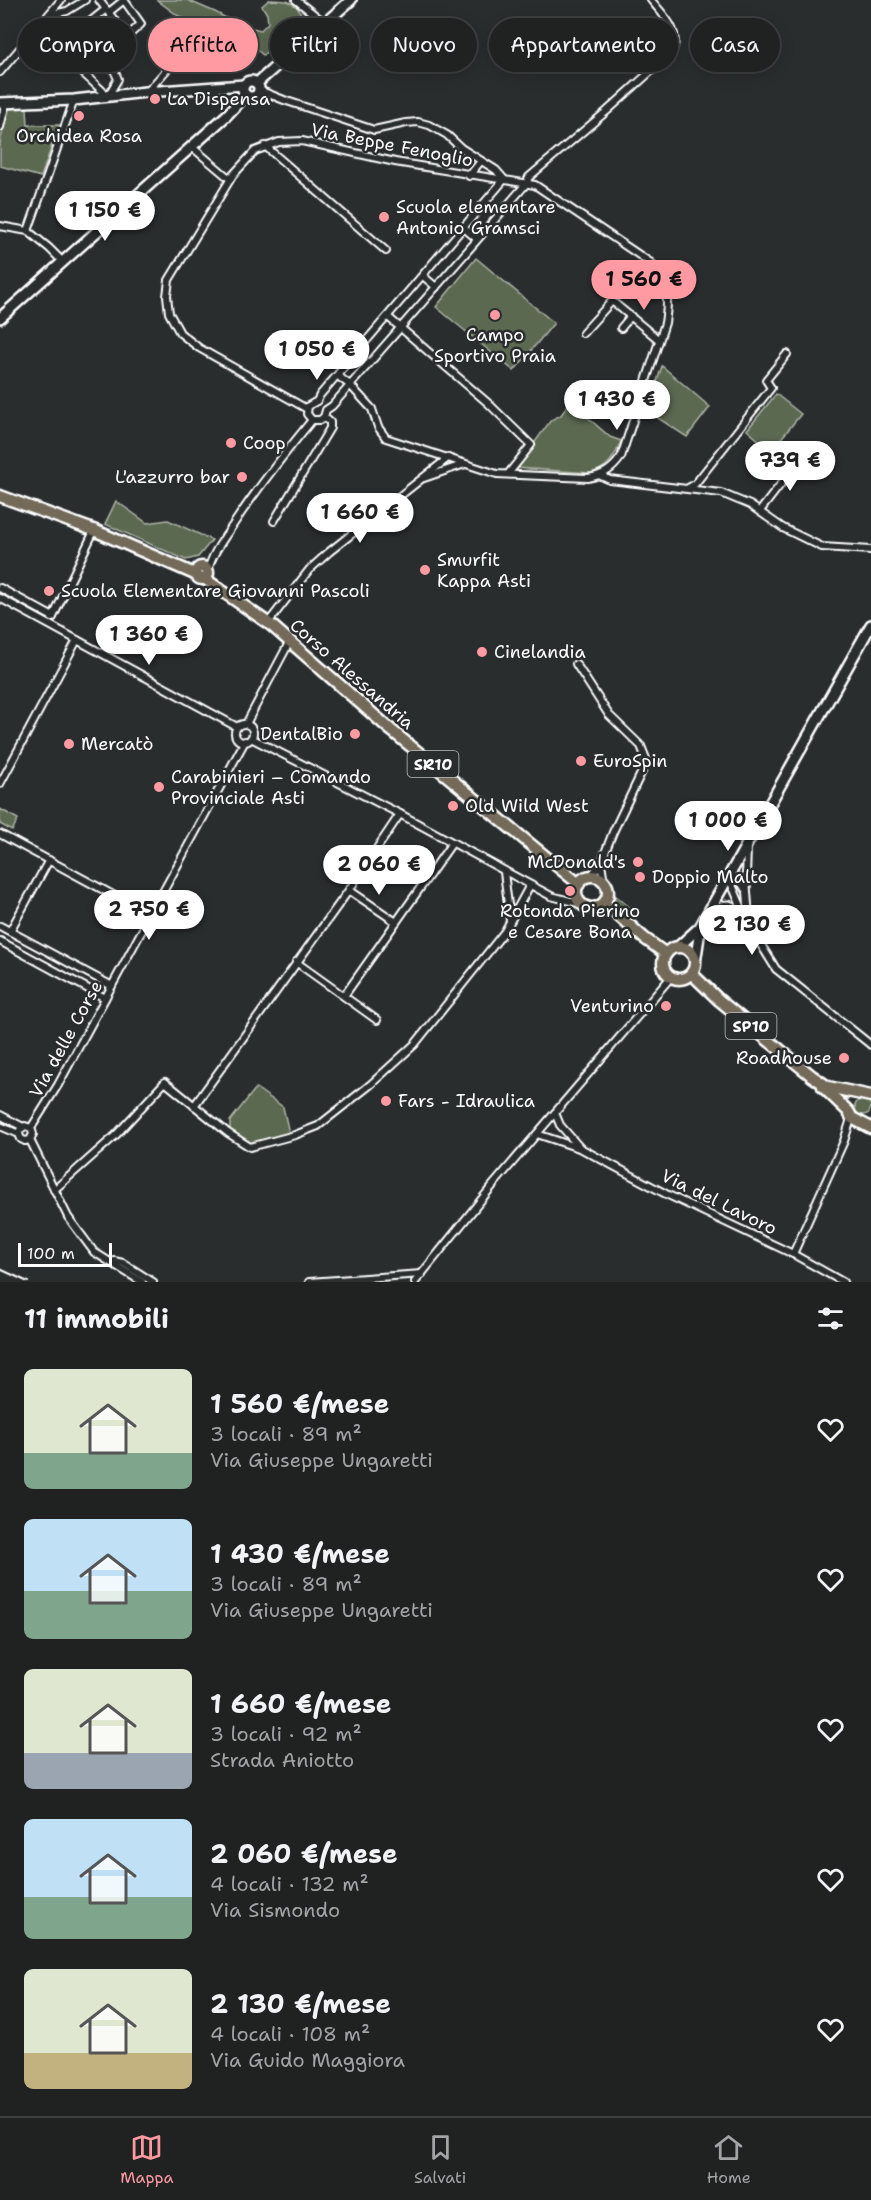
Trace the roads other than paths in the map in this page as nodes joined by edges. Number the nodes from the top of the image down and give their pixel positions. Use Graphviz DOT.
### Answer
graph roads {
  1 [pos="61,0"];
  2 [pos="85,0"];
  3 [pos="99,0"];
  4 [pos="297,0"];
  5 [pos="311,0"];
  6 [pos="351,0"];
  7 [pos="651,0"];
  8 [pos="306,7"];
  9 [pos="107,11"];
  10 [pos="49,15"];
  11 [pos="46,18"];
  12 [pos="96,18"];
  13 [pos="113,18"];
  14 [pos="320,18"];
  15 [pos="331,18"];
  16 [pos="136,29"];
  17 [pos="18,51"];
  18 [pos="0,72"];
  19 [pos="82,72"];
  20 [pos="115,72"];
  21 [pos="164,72"];
  22 [pos="273,72"];
  23 [pos="258,86"];
  24 [pos="245,90"];
  25 [pos="146,92"];
  26 [pos="108,96"];
  27 [pos="74,100"];
  28 [pos="3,103"];
  29 [pos="0,128"];
  30 [pos="192,147"];
  31 [pos="265,147"];
  32 [pos="482,161"];
  33 [pos="469,176"];
  34 [pos="230,179"];
  35 [pos="503,181"];
  36 [pos="525,184"];
  37 [pos="0,226"];
  38 [pos="464,228"];
  39 [pos="28,231"];
  40 [pos="477,240"];
  41 [pos="386,251"];
  42 [pos="63,262"];
  43 [pos="423,276"];
  44 [pos="436,287"];
  45 [pos="631,316"];
  46 [pos="388,317"];
  47 [pos="0,318"];
  48 [pos="401,327"];
  49 [pos="621,328"];
  50 [pos="583,333"];
  51 [pos="659,340"];
  52 [pos="788,354"];
  53 [pos="353,358"];
  54 [pos="365,369"];
  55 [pos="338,376"];
  56 [pos="351,386"];
  57 [pos="317,401"];
  58 [pos="307,409"];
  59 [pos="325,414"];
  60 [pos="312,420"];
  61 [pos="448,458"];
  62 [pos="801,458"];
  63 [pos="465,464"];
  64 [pos="508,474"];
  65 [pos="601,476"];
  66 [pos="423,478"];
  67 [pos="688,488"];
  68 [pos="0,496"];
  69 [pos="760,511"];
  70 [pos="274,521"];
  71 [pos="94,531"];
  72 [pos="871,550"];
  73 [pos="205,572"];
  74 [pos="0,588"];
  75 [pos="0,598"];
  76 [pos="52,617"];
  77 [pos="268,623"];
  78 [pos="49,624"];
  79 [pos="871,625"];
  80 [pos="77,640"];
  81 [pos="290,641"];
  82 [pos="576,664"];
  83 [pos="246,724"];
  84 [pos="237,727"];
  85 [pos="248,740"];
  86 [pos="0,784"];
  87 [pos="400,814"];
  88 [pos="0,834"];
  89 [pos="452,843"];
  90 [pos="748,843"];
  91 [pos="49,860"];
  92 [pos="601,864"];
  93 [pos="504,872"];
  94 [pos="730,876"];
  95 [pos="590,877"];
  96 [pos="604,882"];
  97 [pos="579,884"];
  98 [pos="530,885"];
  99 [pos="349,890"];
  100 [pos="747,895"];
  101 [pos="604,903"];
  102 [pos="582,904"];
  103 [pos="710,910"];
  104 [pos="150,915"];
  105 [pos="396,922"];
  106 [pos="510,922"];
  107 [pos="0,926"];
  108 [pos="700,927"];
  109 [pos="750,927"];
  110 [pos="10,931"];
  111 [pos="0,941"];
  112 [pos="678,947"];
  113 [pos="666,954"];
  114 [pos="296,962"];
  115 [pos="695,963"];
  116 [pos="692,974"];
  117 [pos="671,977"];
  118 [pos="112,986"];
  119 [pos="344,996"];
  120 [pos="105,998"];
  121 [pos="377,1020"];
  122 [pos="871,1045"];
  123 [pos="812,1076"];
  124 [pos="866,1092"];
  125 [pos="194,1106"];
  126 [pos="555,1113"];
  127 [pos="0,1115"];
  128 [pos="852,1116"];
  129 [pos="871,1120"];
  130 [pos="0,1126"];
  131 [pos="24,1127"];
  132 [pos="31,1128"];
  133 [pos="871,1128"];
  134 [pos="19,1134"];
  135 [pos="537,1134"];
  136 [pos="30,1140"];
  137 [pos="582,1149"];
  138 [pos="54,1190"];
  139 [pos="793,1254"];
  140 [pos="111,1261"];
  141 [pos="422,1274"];
  142 [pos="142,1282"];
  143 [pos="153,1282"];
  144 [pos="309,1282"];
  145 [pos="415,1282"];
  146 [pos="843,1282"];
  1 -- 10 [label="street"];
  2 -- 10 [label="street"];
  3 -- 9 [label="street"];
  4 -- 8 [label="street"];
  5 -- 8 [label="street"];
  6 -- 15 [label="street"];
  7 -- 36 [label="street"];
  8 -- 14 [label="street"];
  9 -- 12 [label="street"];
  9 -- 13 [label="street"];
  9 -- 16 [label="street"];
  10 -- 11 [label="street"];
  17 -- 18 [label="street"];
  19 -- 26 [label="street"];
  20 -- 26 [label="street"];
  21 -- 25 [label="street"];
  22 -- 23 [label="street"];
  23 -- 24 [label="street"];
  23 -- 24 [label="street"];
  23 -- 32 [label="street"];
  24 -- 25 [label="street"];
  24 -- 30 [label="street"];
  25 -- 26 [label="street"];
  26 -- 27 [label="street"];
  27 -- 28 [label="street"];
  27 -- 39 [label="street"];
  28 -- 29 [label="street"];
  30 -- 34 [label="street"];
  30 -- 42 [label="street"];
  31 -- 33 [label="street, Via Beppe Fenoglio"];
  31 -- 34 [label="street, Via Beppe Fenoglio"];
  31 -- 41 [label="street"];
  32 -- 33 [label="street"];
  32 -- 35 [label="street"];
  33 -- 35 [label="street, Via Beppe Fenoglio"];
  34 -- 58 [label="street, Via Beppe Fenoglio"];
  35 -- 36 [label="street, Via Beppe Fenoglio"];
  35 -- 38 [label="street"];
  36 -- 40 [label="street"];
  36 -- 51 [label="street, Via Beppe Fenoglio"];
  37 -- 39 [label="street"];
  38 -- 40 [label="street"];
  38 -- 43 [label="street"];
  39 -- 42 [label="street"];
  40 -- 44 [label="street"];
  42 -- 47 [label="street"];
  43 -- 44 [label="street"];
  43 -- 46 [label="street"];
  44 -- 48 [label="street"];
  45 -- 49 [label="street"];
  45 -- 50 [label="street"];
  45 -- 51 [label="street"];
  46 -- 48 [label="street"];
  46 -- 53 [label="street"];
  48 -- 54 [label="street"];
  48 -- 64 [label="street"];
  51 -- 65 [label="street, Via Beppe Fenoglio"];
  52 -- 67 [label="street"];
  53 -- 54 [label="street"];
  53 -- 55 [label="street"];
  54 -- 56 [label="street"];
  55 -- 56 [label="street"];
  55 -- 57 [label="street"];
  56 -- 59 [label="street"];
  56 -- 61 [label="street"];
  57 -- 58 [label="street"];
  57 -- 59 [label="street"];
  58 -- 60 [label="street"];
  59 -- 60 [label="street"];
  59 -- 70 [label="street"];
  60 -- 73 [label="street"];
  61 -- 63 [label="street"];
  61 -- 66 [label="street"];
  62 -- 69 [label="street"];
  63 -- 64 [label="street"];
  63 -- 66 [label="street"];
  64 -- 65 [label="street"];
  65 -- 67 [label="street"];
  66 -- 77 [label="street"];
  67 -- 69 [label="street"];
  68 -- 71 [label="main road"];
  69 -- 72 [label="street"];
  71 -- 73 [label="main road"];
  71 -- 76 [label="street"];
  73 -- 77 [label="main road, Corso Alessandria / SR10"];
  74 -- 76 [label="street"];
  75 -- 78 [label="street"];
  76 -- 78 [label="street"];
  77 -- 81 [label="main road, Corso Alessandria / SR10"];
  78 -- 80 [label="street"];
  79 -- 90 [label="street"];
  80 -- 84 [label="street"];
  80 -- 86 [label="street"];
  81 -- 83 [label="street"];
  81 -- 97 [label="main road, Corso Alessandria / SR10"];
  82 -- 92 [label="street"];
  83 -- 84 [label="street"];
  83 -- 85 [label="street"];
  84 -- 85 [label="street"];
  85 -- 87 [label="street"];
  85 -- 104 [label="street, Via delle Corse"];
  87 -- 89 [label="street"];
  87 -- 99 [label="street"];
  88 -- 91 [label="street"];
  89 -- 93 [label="street"];
  89 -- 105 [label="street"];
  90 -- 94 [label="street"];
  90 -- 100 [label="street"];
  91 -- 104 [label="street"];
  91 -- 110 [label="street"];
  92 -- 95 [label="street"];
  92 -- 96 [label="street"];
  93 -- 98 [label="street"];
  93 -- 106 [label="street"];
  94 -- 100 [label="street"];
  94 -- 103 [label="street"];
  94 -- 109 [label="street"];
  95 -- 96 [label="main road"];
  95 -- 97 [label="main road"];
  96 -- 101 [label="main road"];
  97 -- 102 [label="main road"];
  98 -- 102 [label="street"];
  98 -- 106 [label="street"];
  99 -- 105 [label="street"];
  99 -- 114 [label="street"];
  100 -- 109 [label="street"];
  101 -- 102 [label="main road"];
  101 -- 113 [label="main road"];
  103 -- 108 [label="street"];
  103 -- 109 [label="street"];
  104 -- 118 [label="street, Via delle Corse"];
  105 -- 119 [label="street"];
  106 -- 125 [label="street"];
  107 -- 110 [label="street"];
  108 -- 112 [label="street"];
  108 -- 115 [label="street"];
  109 -- 122 [label="street"];
  110 -- 118 [label="street"];
  111 -- 120 [label="street"];
  112 -- 113 [label="main road"];
  112 -- 115 [label="main road"];
  113 -- 117 [label="main road"];
  114 -- 119 [label="street"];
  114 -- 125 [label="street"];
  115 -- 116 [label="main road"];
  116 -- 117 [label="main road"];
  116 -- 123 [label="main road, SP10"];
  117 -- 126 [label="street"];
  118 -- 120 [label="street, Via delle Corse"];
  119 -- 121 [label="street"];
  120 -- 132 [label="street, Via delle Corse"];
  123 -- 124 [label="main road, SP10"];
  123 -- 128 [label="main road, SP10"];
  124 -- 128 [label="main road, SP10"];
  125 -- 138 [label="street"];
  126 -- 135 [label="street"];
  126 -- 137 [label="street, Via del Lavoro"];
  127 -- 131 [label="street"];
  128 -- 129 [label="main road"];
  128 -- 133 [label="main road, SP10"];
  128 -- 139 [label="street"];
  130 -- 134 [label="street"];
  131 -- 132 [label="street"];
  131 -- 134 [label="street"];
  132 -- 136 [label="street"];
  134 -- 136 [label="street"];
  135 -- 137 [label="street, Via del Lavoro"];
  135 -- 141 [label="street"];
  136 -- 138 [label="street"];
  137 -- 139 [label="street, Via del Lavoro"];
  138 -- 140 [label="street"];
  139 -- 146 [label="street, Via del Lavoro"];
  140 -- 142 [label="street"];
  140 -- 143 [label="street"];
  141 -- 144 [label="street"];
  141 -- 145 [label="street"];
}
